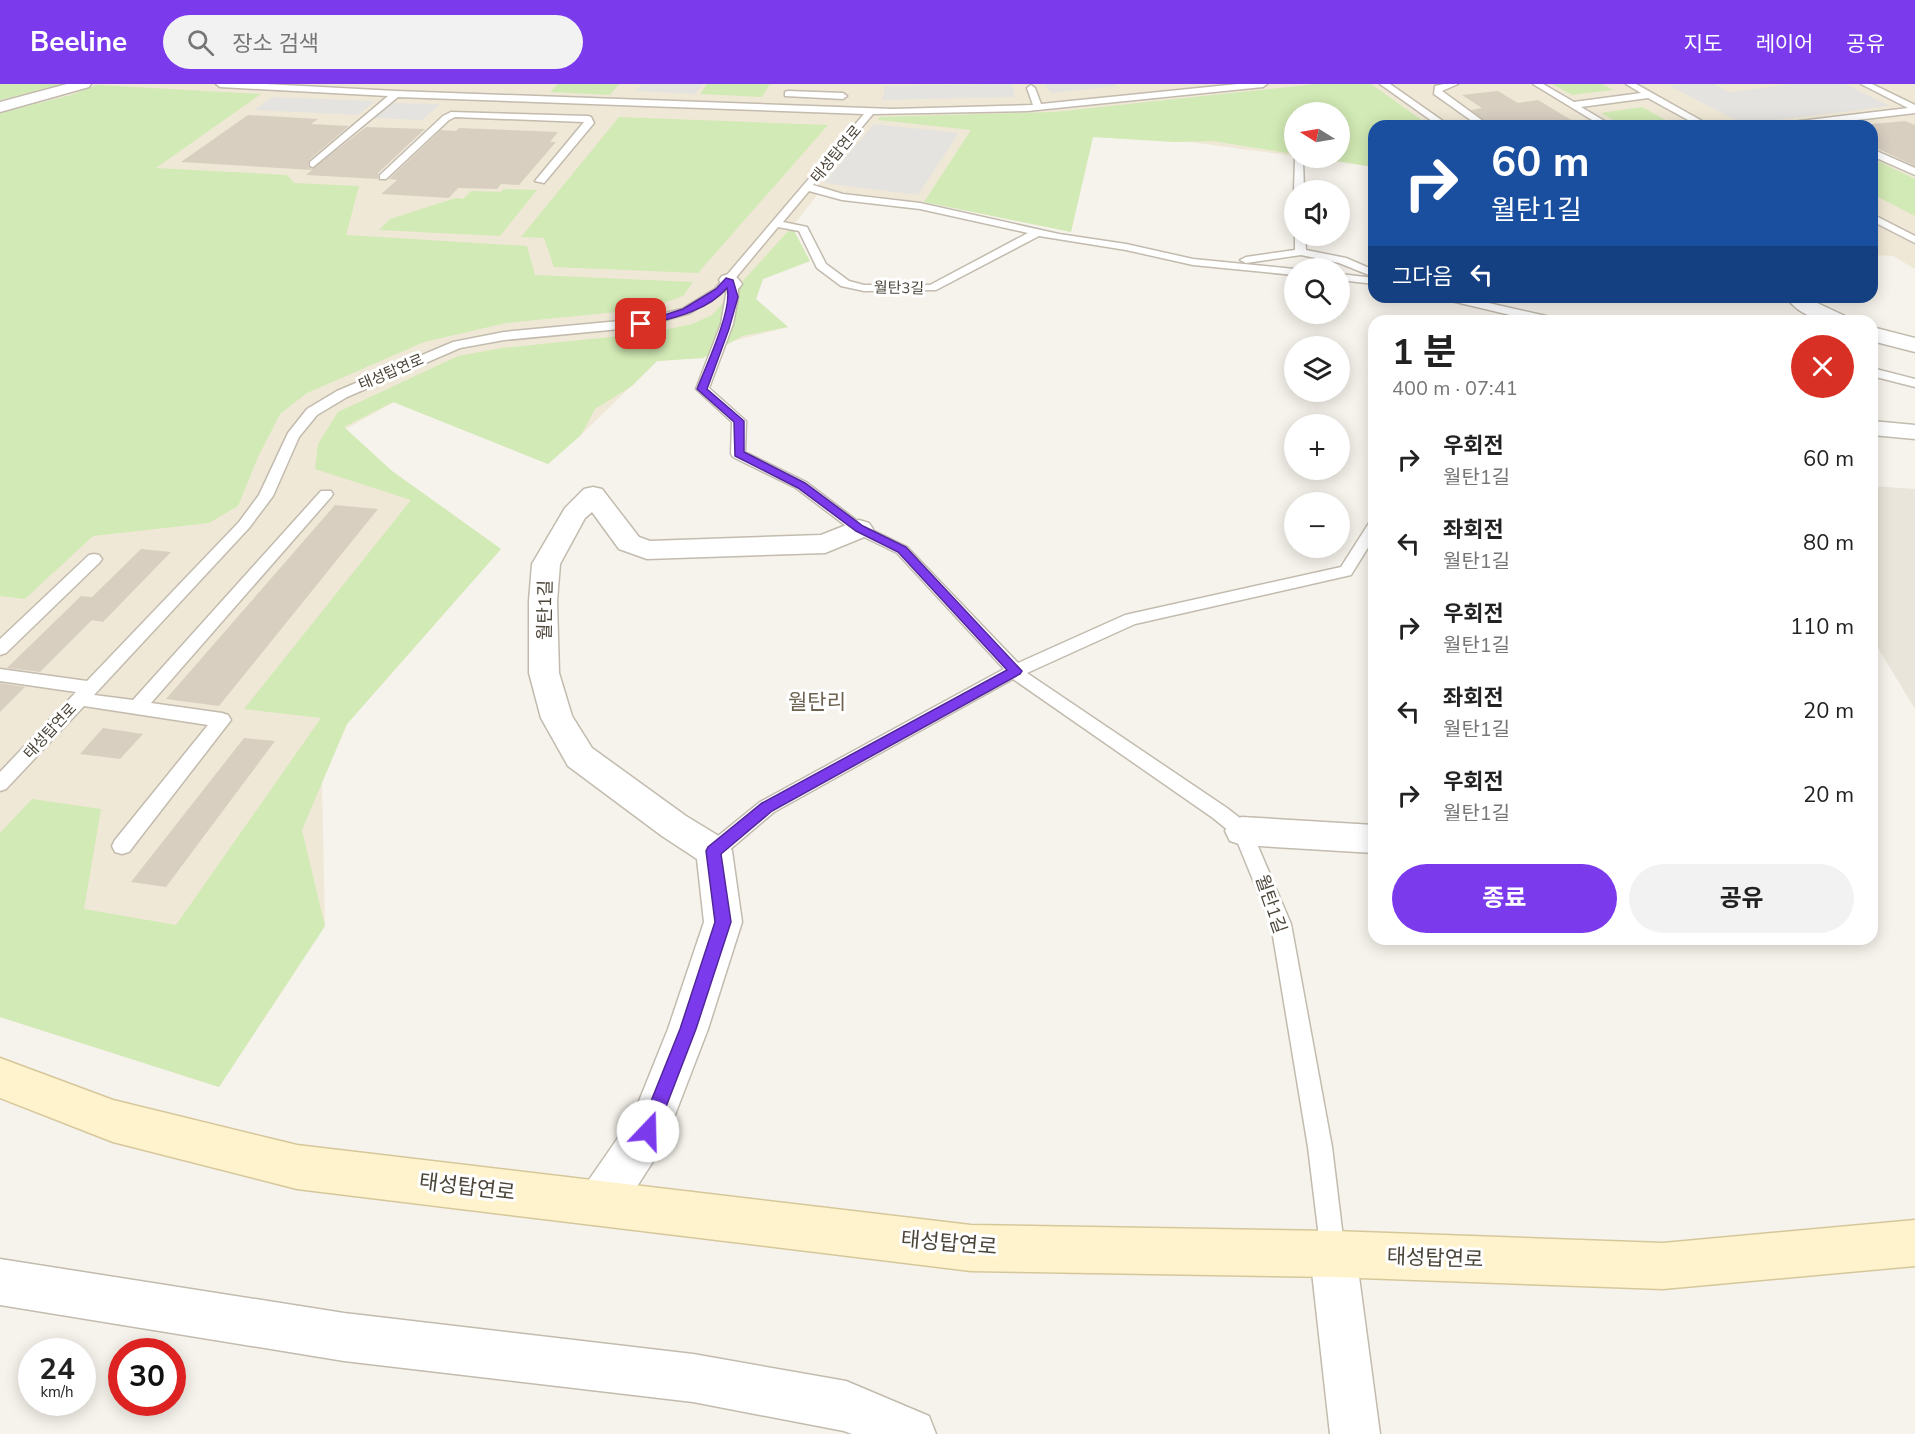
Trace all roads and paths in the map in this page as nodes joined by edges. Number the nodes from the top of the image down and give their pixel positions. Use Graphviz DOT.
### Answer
graph roads {
  1 [pos="83,84"];
  2 [pos="220,84"];
  3 [pos="427,84"];
  4 [pos="794,84"];
  5 [pos="1131,84"];
  6 [pos="1263,84"];
  7 [pos="1384,84"];
  8 [pos="1454,84"];
  9 [pos="1537,84"];
  10 [pos="1630,84"];
  11 [pos="1866,84"];
  12 [pos="265,85"];
  13 [pos="1031,88"];
  14 [pos="396,94"];
  15 [pos="417,94"];
  16 [pos="788,94"];
  17 [pos="1650,95"];
  18 [pos="843,96"];
  19 [pos="1141,97"];
  20 [pos="545,99"];
  21 [pos="1445,99"];
  22 [pos="1433,100"];
  23 [pos="1422,101"];
  24 [pos="1411,103"];
  25 [pos="1573,105"];
  26 [pos="0,107"];
  27 [pos="780,107"];
  28 [pos="1038,107"];
  29 [pos="1915,109"];
  30 [pos="871,111"];
  31 [pos="527,116"];
  32 [pos="1435,120"];
  33 [pos="1476,120"];
  34 [pos="1598,120"];
  35 [pos="1695,120"];
  36 [pos="1842,120"];
  37 [pos="1878,155"];
  38 [pos="313,164"];
  39 [pos="1915,172"];
  40 [pos="382,177"];
  41 [pos="540,181"];
  42 [pos="808,187"];
  43 [pos="1878,220"];
  44 [pos="777,224"];
  45 [pos="1038,232"];
  46 [pos="1915,240"];
  47 [pos="1301,246"];
  48 [pos="1301,252"];
  49 [pos="1220,264"];
  50 [pos="1284,271"];
  51 [pos="1368,271"];
  52 [pos="1350,278"];
  53 [pos="1368,280"];
  54 [pos="730,282"];
  55 [pos="1471,303"];
  56 [pos="1802,303"];
  57 [pos="1497,310"];
  58 [pos="1501,315"];
  59 [pos="1522,315"];
  60 [pos="1824,315"];
  61 [pos="1878,336"];
  62 [pos="1915,345"];
  63 [pos="1878,374"];
  64 [pos="1915,383"];
  65 [pos="1878,429"];
  66 [pos="1915,432"];
  67 [pos="326,494"];
  68 [pos="860,529"];
  69 [pos="1368,536"];
  70 [pos="94,559"];
  71 [pos="0,649"];
  72 [pos="1015,671"];
  73 [pos="0,675"];
  74 [pos="85,693"];
  75 [pos="137,707"];
  76 [pos="0,784"];
  77 [pos="1242,831"];
  78 [pos="1368,839"];
  79 [pos="122,846"];
  80 [pos="714,851"];
  81 [pos="0,1078"];
  82 [pos="600,1203"];
  83 [pos="1915,1243"];
  84 [pos="1333,1254"];
  85 [pos="0,1282"];
  86 [pos="911,1434"];
  87 [pos="1355,1434"];
  1 -- 26 [label="street"];
  2 -- 12 [label="lane, 태성탑연로"];
  3 -- 15 [label="lane"];
  4 -- 16 [label="lane"];
  5 -- 19 [label="lane"];
  6 -- 19 [label="lane, 태성탑연로"];
  7 -- 24 [label="lane"];
  8 -- 21 [label="lane"];
  9 -- 25 [label="lane"];
  10 -- 17 [label="lane"];
  11 -- 29 [label="lane"];
  12 -- 14 [label="lane, 태성탑연로"];
  13 -- 28 [label="lane"];
  14 -- 15 [label="lane, 태성탑연로"];
  14 -- 38 [label="lane"];
  15 -- 20 [label="lane, 태성탑연로"];
  16 -- 18 [label="lane"];
  16 -- 27 [label="lane"];
  17 -- 25 [label="lane"];
  17 -- 35 [label="lane"];
  19 -- 28 [label="lane, 태성탑연로"];
  20 -- 27 [label="lane, 태성탑연로"];
  20 -- 31 [label="lane"];
  21 -- 22 [label="lane"];
  21 -- 33 [label="lane"];
  23 -- 24 [label="lane"];
  24 -- 32 [label="lane"];
  25 -- 34 [label="lane"];
  27 -- 30 [label="lane, 태성탑연로"];
  28 -- 30 [label="lane, 태성탑연로"];
  29 -- 36 [label="lane"];
  30 -- 42 [label="lane, 태성탑연로"];
  31 -- 40 [label="lane"];
  31 -- 41 [label="lane"];
  37 -- 39 [label="lane"];
  42 -- 44 [label="lane, 태성탑연로"];
  42 -- 45 [label="lane"];
  43 -- 46 [label="lane"];
  44 -- 45 [label="lane, 월탄3길"];
  44 -- 54 [label="lane, 태성탑연로"];
  45 -- 49 [label="lane"];
  47 -- 48 [label="lane"];
  48 -- 49 [label="lane"];
  48 -- 51 [label="lane"];
  49 -- 50 [label="lane"];
  52 -- 53 [label="lane"];
  54 -- 68 [label="lane, 월탄1길"];
  54 -- 74 [label="lane, 태성탑연로"];
  55 -- 57 [label="lane"];
  56 -- 60 [label="street"];
  57 -- 58 [label="lane"];
  57 -- 59 [label="lane"];
  61 -- 62 [label="street"];
  63 -- 64 [label="lane"];
  65 -- 66 [label="street"];
  67 -- 75 [label="lane"];
  68 -- 72 [label="lane, 월탄1길"];
  68 -- 80 [label="street, 월탄1길"];
  69 -- 72 [label="lane"];
  70 -- 71 [label="lane"];
  72 -- 77 [label="lane, 월탄1길"];
  72 -- 80 [label="lane"];
  73 -- 74 [label="lane"];
  74 -- 75 [label="lane"];
  74 -- 76 [label="lane, 태성탑연로"];
  75 -- 79 [label="lane"];
  77 -- 78 [label="street"];
  77 -- 84 [label="lane, 월탄1길"];
  80 -- 82 [label="street"];
  81 -- 82 [label="main road, 태성탑연로"];
  82 -- 84 [label="main road, 태성탑연로"];
  83 -- 84 [label="main road, 태성탑연로"];
  84 -- 87 [label="street"];
  85 -- 86 [label="street"];
}
